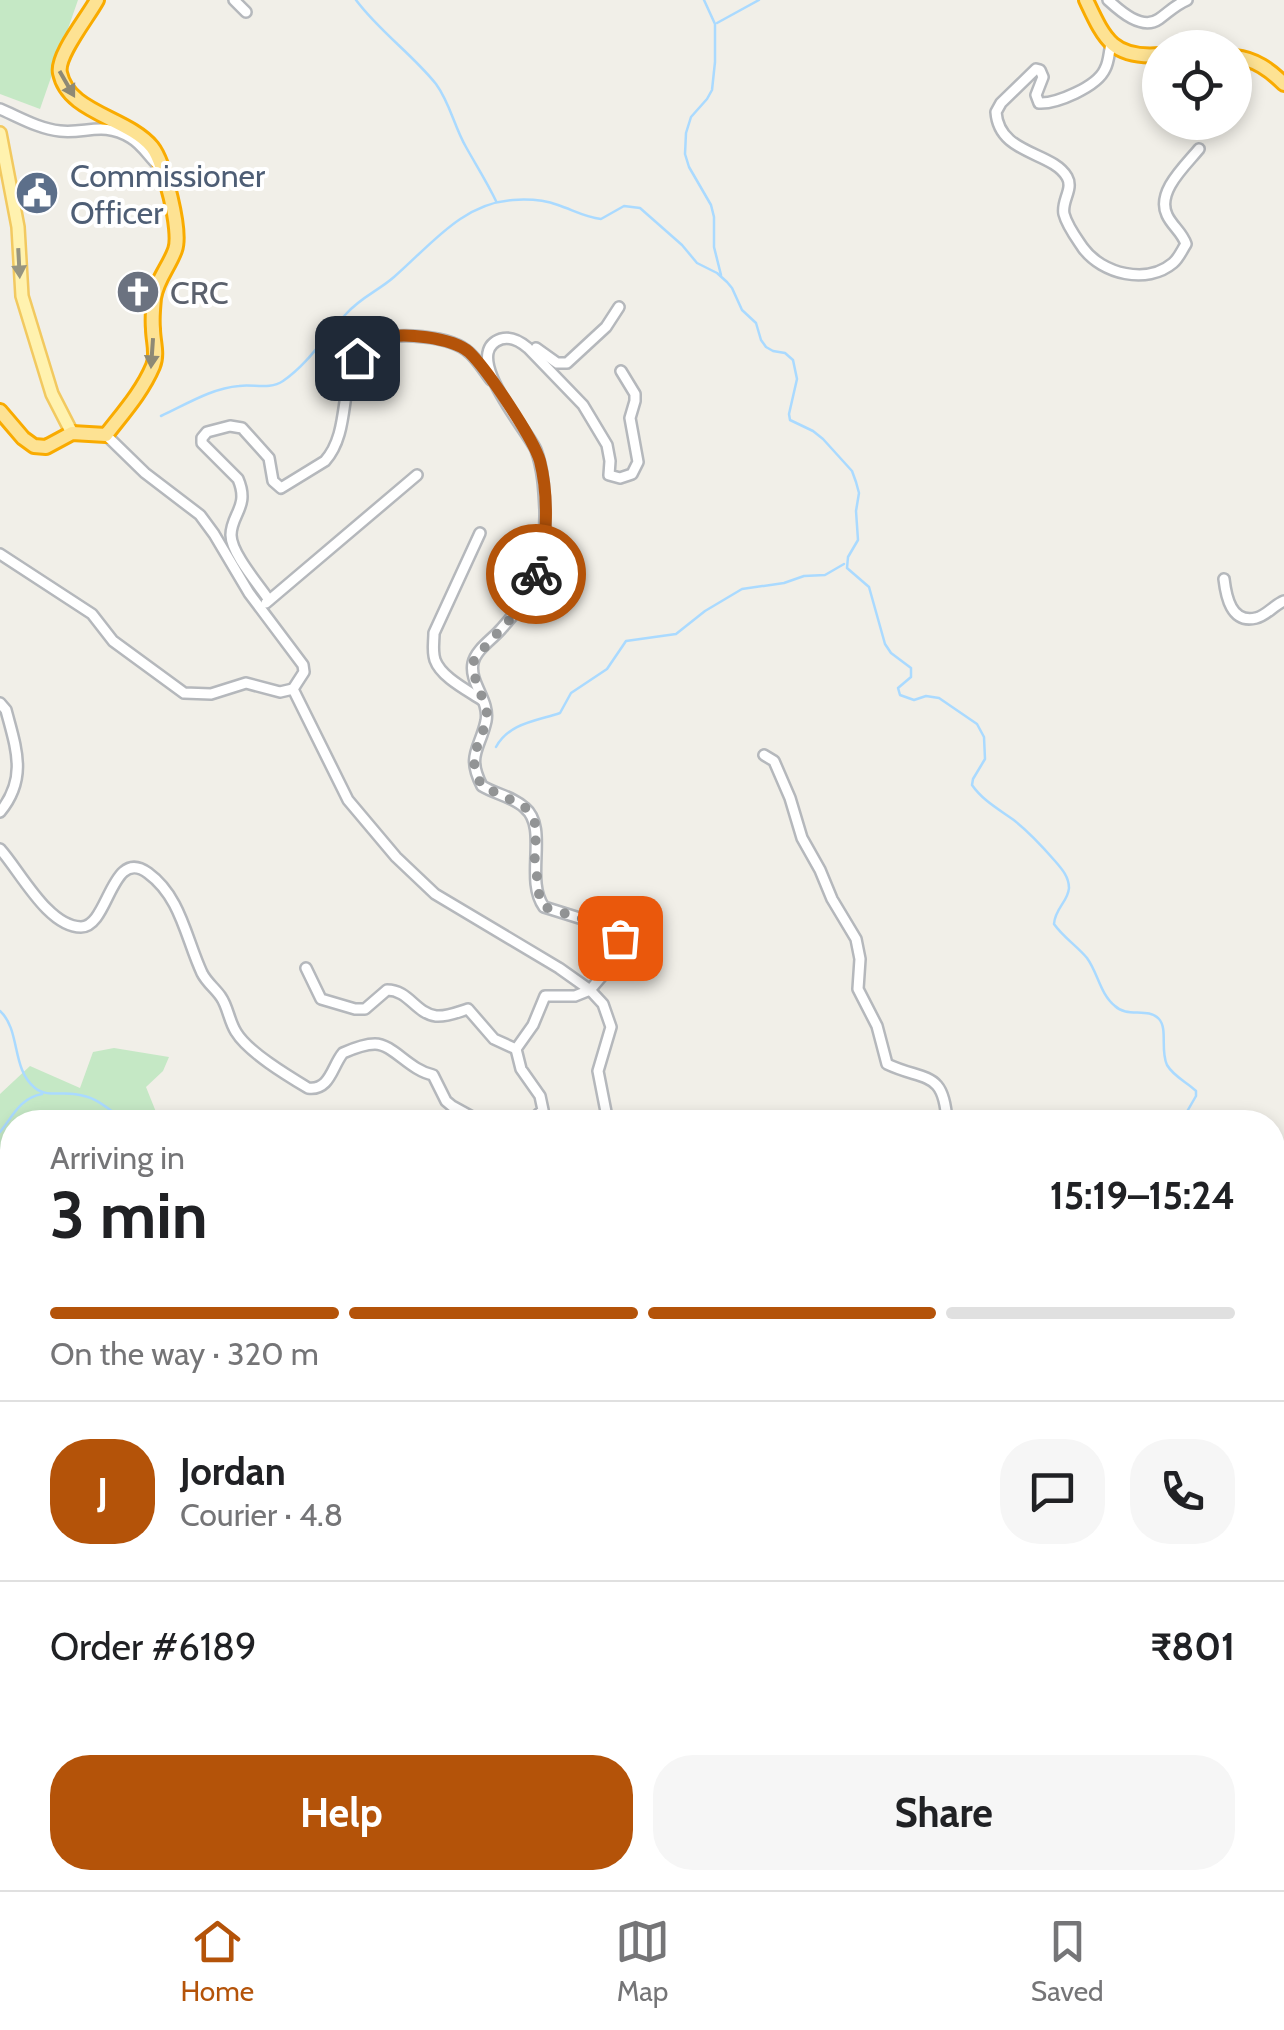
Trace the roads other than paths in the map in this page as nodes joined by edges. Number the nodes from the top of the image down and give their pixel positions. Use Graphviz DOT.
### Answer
graph roads {
  1 [pos="97,0"];
  2 [pos="234,0"];
  3 [pos="1086,0"];
  4 [pos="1108,0"];
  5 [pos="1186,0"];
  6 [pos="246,12"];
  7 [pos="1111,44"];
  8 [pos="1142,55"];
  9 [pos="1253,61"];
  10 [pos="1280,79"];
  11 [pos="1284,92"];
  12 [pos="0,108"];
  13 [pos="0,132"];
  14 [pos="1198,149"];
  15 [pos="162,168"];
  16 [pos="619,307"];
  17 [pos="511,339"];
  18 [pos="622,371"];
  19 [pos="492,381"];
  20 [pos="0,411"];
  21 [pos="72,433"];
  22 [pos="106,435"];
  23 [pos="417,475"];
  24 [pos="480,533"];
  25 [pos="0,554"];
  26 [pos="1224,579"];
  27 [pos="269,600"];
  28 [pos="1284,601"];
  29 [pos="260,608"];
  30 [pos="293,689"];
  31 [pos="484,702"];
  32 [pos="0,703"];
  33 [pos="764,755"];
  34 [pos="0,812"];
  35 [pos="0,849"];
  36 [pos="306,968"];
  37 [pos="590,990"];
  38 [pos="516,1049"];
  39 [pos="460,1110"];
  40 [pos="543,1110"];
  41 [pos="606,1110"];
  42 [pos="946,1110"];
  1 -- 15 [label="highway, one-way"];
  2 -- 6 [label="street"];
  3 -- 7 [label="highway"];
  4 -- 5 [label="street"];
  7 -- 8 [label="highway"];
  7 -- 14 [label="street"];
  9 -- 10 [label="highway"];
  9 -- 11 [label="street"];
  12 -- 15 [label="street"];
  13 -- 21 [label="main road, one-way"];
  15 -- 22 [label="highway, one-way"];
  16 -- 17 [label="street"];
  17 -- 18 [label="street"];
  17 -- 19 [label="street"];
  19 -- 27 [label="street"];
  19 -- 31 [label="street"];
  20 -- 21 [label="highway"];
  21 -- 22 [label="highway"];
  22 -- 29 [label="street"];
  23 -- 27 [label="street"];
  24 -- 31 [label="street"];
  25 -- 30 [label="street"];
  26 -- 28 [label="street"];
  27 -- 29 [label="street"];
  29 -- 30 [label="street"];
  30 -- 37 [label="street"];
  31 -- 37 [label="street"];
  32 -- 34 [label="street"];
  33 -- 42 [label="street"];
  35 -- 39 [label="street"];
  36 -- 38 [label="street"];
  37 -- 38 [label="street"];
  37 -- 41 [label="street"];
  38 -- 40 [label="street"];
}
